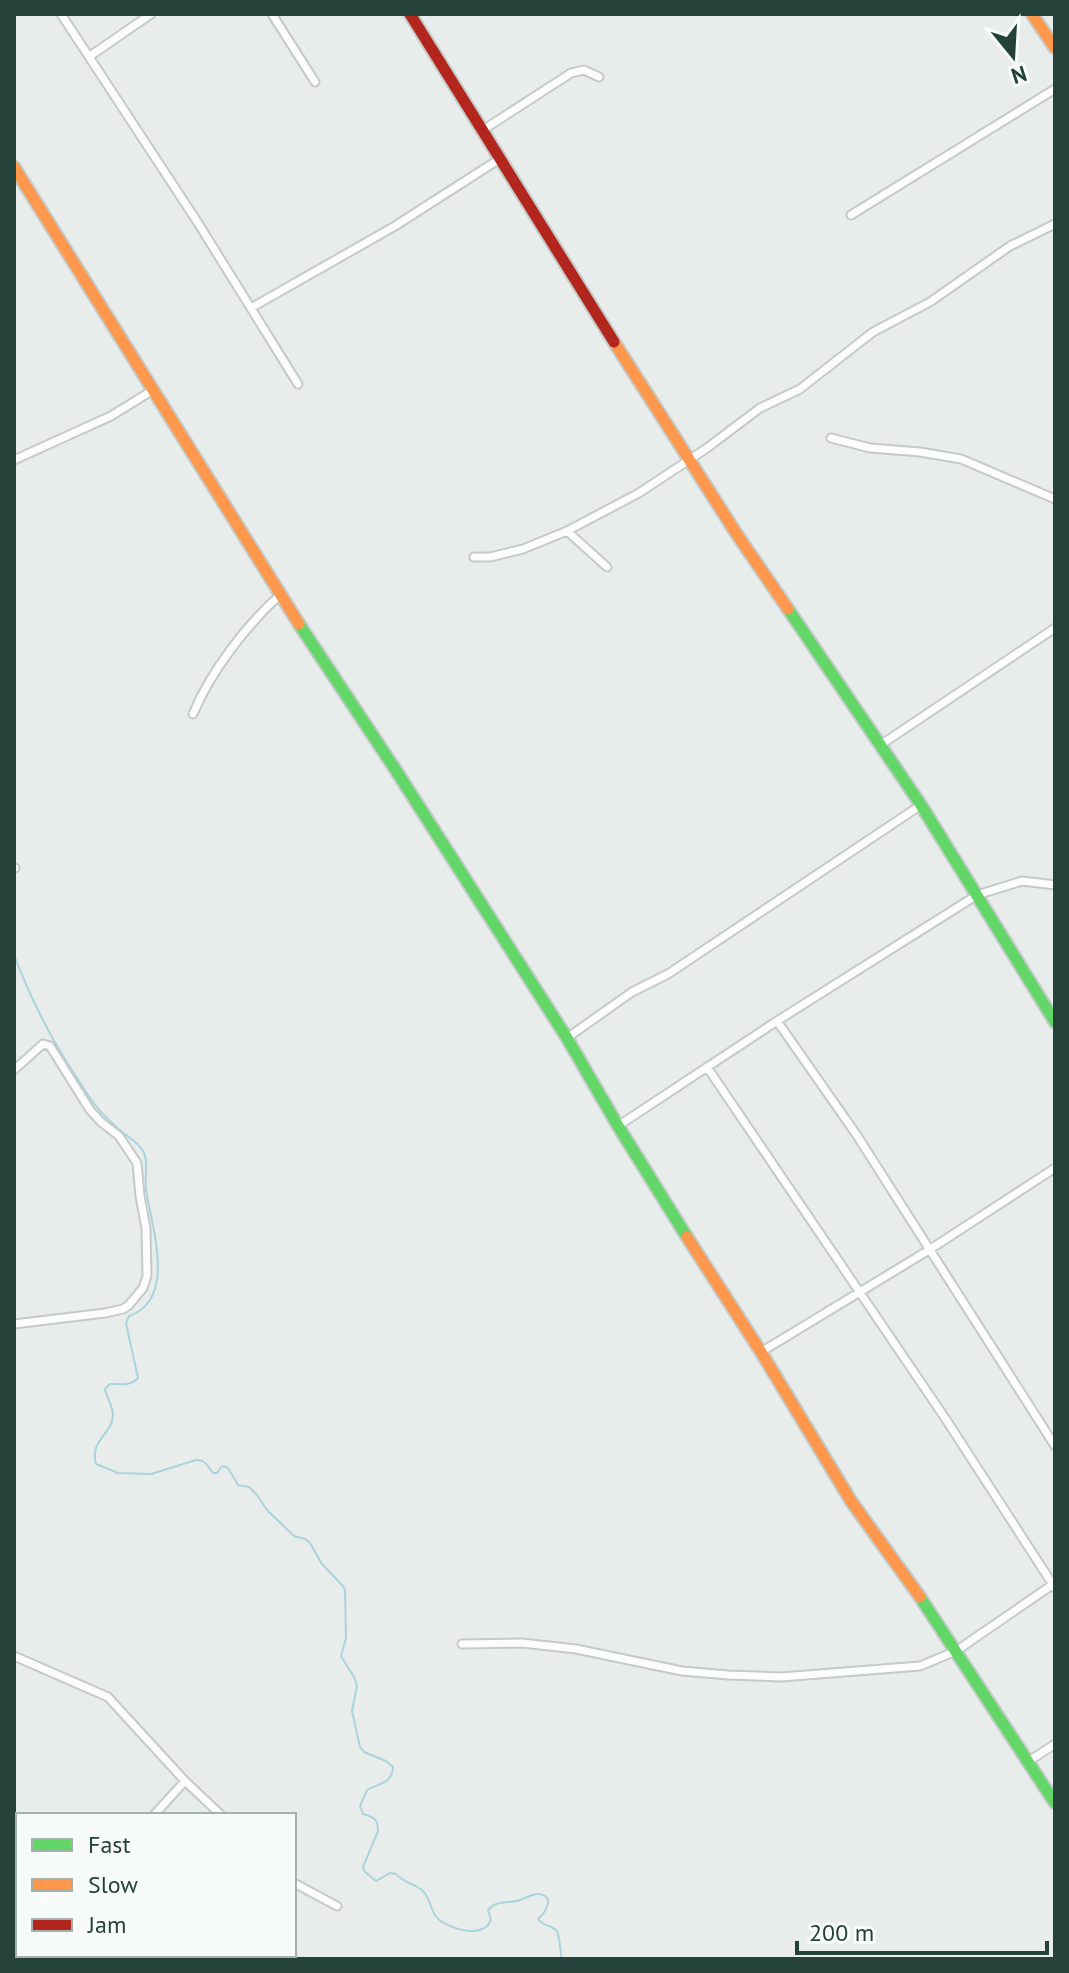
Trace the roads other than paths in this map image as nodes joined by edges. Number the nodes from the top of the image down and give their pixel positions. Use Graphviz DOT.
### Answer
graph roads {
  1 [pos="61,14"];
  2 [pos="151,14"];
  3 [pos="272,14"];
  4 [pos="410,14"];
  5 [pos="1032,14"];
  6 [pos="1055,48"];
  7 [pos="90,56"];
  8 [pos="599,77"];
  9 [pos="315,82"];
  10 [pos="1055,89"];
  11 [pos="483,130"];
  12 [pos="501,158"];
  13 [pos="14,167"];
  14 [pos="851,215"];
  15 [pos="1055,224"];
  16 [pos="251,308"];
  17 [pos="298,384"];
  18 [pos="153,390"];
  19 [pos="831,438"];
  20 [pos="689,459"];
  21 [pos="14,460"];
  22 [pos="1055,499"];
  23 [pos="567,531"];
  24 [pos="474,557"];
  25 [pos="607,567"];
  26 [pos="280,595"];
  27 [pos="1055,628"];
  28 [pos="193,714"];
  29 [pos="879,746"];
  30 [pos="921,805"];
  31 [pos="1055,885"];
  32 [pos="977,895"];
  33 [pos="777,1021"];
  34 [pos="1055,1022"];
  35 [pos="567,1038"];
  36 [pos="707,1067"];
  37 [pos="14,1070"];
  38 [pos="618,1126"];
  39 [pos="1055,1168"];
  40 [pos="929,1250"];
  41 [pos="860,1293"];
  42 [pos="14,1324"];
  43 [pos="761,1352"];
  44 [pos="1055,1446"];
  45 [pos="1054,1585"];
  46 [pos="462,1644"];
  47 [pos="956,1651"];
  48 [pos="14,1656"];
  49 [pos="1055,1744"];
  50 [pos="1029,1761"];
  51 [pos="185,1781"];
  52 [pos="1055,1803"];
  53 [pos="156,1813"];
  54 [pos="219,1813"];
  55 [pos="296,1884"];
  56 [pos="337,1906"];
  1 -- 7 [label="street"];
  2 -- 7 [label="street"];
  3 -- 9 [label="street"];
  4 -- 11 [label="street"];
  5 -- 6 [label="street"];
  7 -- 16 [label="street"];
  8 -- 11 [label="street"];
  10 -- 14 [label="street"];
  11 -- 12 [label="street"];
  12 -- 16 [label="street"];
  12 -- 20 [label="street"];
  13 -- 18 [label="street"];
  15 -- 20 [label="street"];
  16 -- 17 [label="street"];
  18 -- 21 [label="street"];
  18 -- 26 [label="street"];
  19 -- 22 [label="street"];
  20 -- 23 [label="street"];
  20 -- 29 [label="street"];
  23 -- 24 [label="street"];
  23 -- 25 [label="street"];
  26 -- 28 [label="street"];
  26 -- 35 [label="street"];
  27 -- 29 [label="street"];
  29 -- 30 [label="street"];
  30 -- 32 [label="street"];
  30 -- 35 [label="street"];
  31 -- 32 [label="street"];
  32 -- 33 [label="street"];
  32 -- 34 [label="street"];
  33 -- 36 [label="street"];
  33 -- 40 [label="street"];
  35 -- 38 [label="street"];
  36 -- 38 [label="street"];
  36 -- 41 [label="street"];
  37 -- 42 [label="street"];
  38 -- 43 [label="street"];
  39 -- 40 [label="street"];
  40 -- 41 [label="street"];
  40 -- 44 [label="street"];
  41 -- 43 [label="street"];
  41 -- 45 [label="street"];
  43 -- 47 [label="street"];
  45 -- 47 [label="street"];
  46 -- 47 [label="street"];
  47 -- 50 [label="street"];
  48 -- 51 [label="street"];
  49 -- 50 [label="street"];
  50 -- 52 [label="street"];
  51 -- 53 [label="street"];
  51 -- 54 [label="street"];
  55 -- 56 [label="street"];
}
